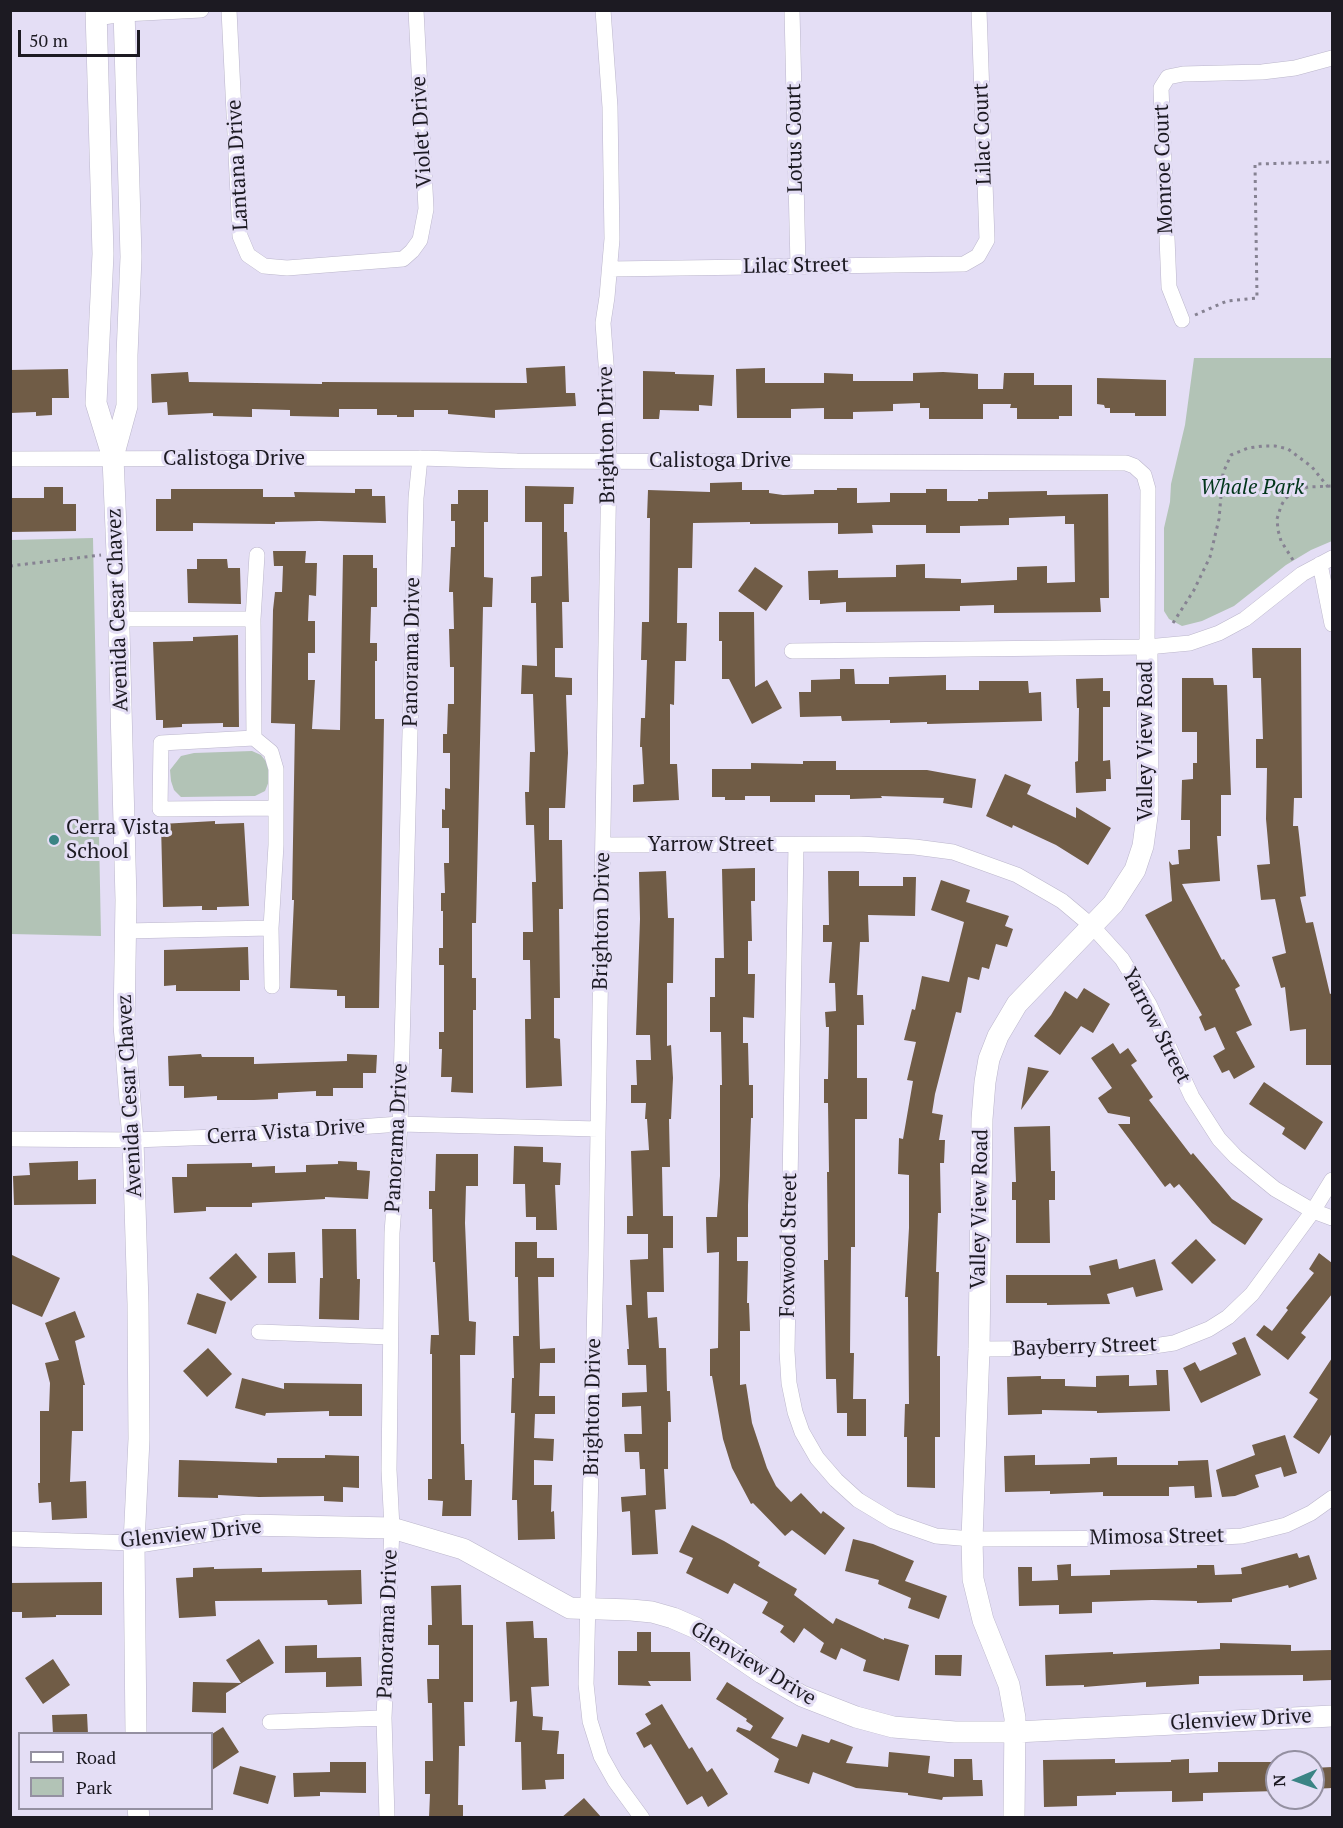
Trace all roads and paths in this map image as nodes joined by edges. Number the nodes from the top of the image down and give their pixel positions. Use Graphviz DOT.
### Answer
graph roads {
  1 [pos="201,10"];
  2 [pos="229,10"];
  3 [pos="416,10"];
  4 [pos="603,10"];
  5 [pos="792,10"];
  6 [pos="979,10"];
  7 [pos="124,12"];
  8 [pos="96,14"];
  9 [pos="1332,58"];
  10 [pos="1332,162"];
  11 [pos="412,251"];
  12 [pos="978,256"];
  13 [pos="798,266"];
  14 [pos="610,269"];
  15 [pos="1182,320"];
  16 [pos="113,458"];
  17 [pos="420,458"];
  18 [pos="10,459"];
  19 [pos="609,461"];
  20 [pos="1330,486"];
  21 [pos="117,553"];
  22 [pos="257,555"];
  23 [pos="1293,560"];
  24 [pos="1326,561"];
  25 [pos="10,566"];
  26 [pos="118,619"];
  27 [pos="254,619"];
  28 [pos="1173,623"];
  29 [pos="1332,624"];
  30 [pos="1147,647"];
  31 [pos="792,651"];
  32 [pos="254,738"];
  33 [pos="276,808"];
  34 [pos="603,845"];
  35 [pos="796,845"];
  36 [pos="1093,927"];
  37 [pos="271,928"];
  38 [pos="125,931"];
  39 [pos="272,986"];
  40 [pos="400,1124"];
  41 [pos="598,1128"];
  42 [pos="10,1139"];
  43 [pos="133,1140"];
  44 [pos="1332,1180"];
  45 [pos="1313,1210"];
  46 [pos="1332,1218"];
  47 [pos="258,1332"];
  48 [pos="390,1337"];
  49 [pos="979,1349"];
  50 [pos="1332,1498"];
  51 [pos="392,1528"];
  52 [pos="10,1539"];
  53 [pos="972,1539"];
  54 [pos="134,1543"];
  55 [pos="589,1609"];
  56 [pos="1332,1716"];
  57 [pos="384,1718"];
  58 [pos="270,1722"];
  59 [pos="136,1732"];
  60 [pos="1016,1732"];
  61 [pos="387,1818"];
  62 [pos="642,1818"];
  63 [pos="1014,1818"];
  1 -- 7 [label="street"];
  2 -- 11 [label="street, Lantana Drive"];
  3 -- 11 [label="street, Violet Drive"];
  4 -- 14 [label="street, Brighton Drive"];
  5 -- 13 [label="street, Lotus Court"];
  6 -- 12 [label="street, Lilac Court"];
  7 -- 8 [label="street"];
  7 -- 16 [label="street, Avenida Cesar Chavez"];
  8 -- 16 [label="street, Avenida Cesar Chavez"];
  9 -- 15 [label="street, Monroe Court"];
  10 -- 15 [label="path"];
  12 -- 13 [label="street, Lilac Street"];
  13 -- 14 [label="street, Lilac Street"];
  14 -- 19 [label="street, Brighton Drive"];
  16 -- 17 [label="street, Calistoga Drive"];
  16 -- 18 [label="street, Calistoga Drive"];
  16 -- 21 [label="street, Avenida Cesar Chavez"];
  17 -- 19 [label="street, Calistoga Drive"];
  17 -- 40 [label="street, Panorama Drive"];
  19 -- 30 [label="street, Calistoga Drive"];
  19 -- 34 [label="street, Brighton Drive"];
  20 -- 23 [label="path"];
  20 -- 28 [label="path"];
  21 -- 25 [label="path"];
  21 -- 26 [label="street, Avenida Cesar Chavez"];
  22 -- 27 [label="street"];
  24 -- 29 [label="street"];
  24 -- 30 [label="street"];
  26 -- 27 [label="street"];
  26 -- 38 [label="street, Avenida Cesar Chavez"];
  27 -- 32 [label="street"];
  30 -- 31 [label="street"];
  30 -- 36 [label="street, Valley View Road"];
  32 -- 33 [label="street"];
  32 -- 33 [label="street"];
  33 -- 37 [label="street"];
  34 -- 35 [label="street, Yarrow Street"];
  34 -- 41 [label="street, Brighton Drive"];
  35 -- 36 [label="street, Yarrow Street"];
  35 -- 53 [label="street, Foxwood Street"];
  36 -- 45 [label="street, Yarrow Street"];
  36 -- 49 [label="street, Valley View Road"];
  37 -- 38 [label="street"];
  37 -- 39 [label="street"];
  38 -- 43 [label="street, Avenida Cesar Chavez"];
  40 -- 41 [label="street, Cerra Vista Drive"];
  40 -- 43 [label="street, Cerra Vista Drive"];
  40 -- 48 [label="street, Panorama Drive"];
  41 -- 55 [label="street, Brighton Drive"];
  42 -- 43 [label="street, Cerra Vista Drive"];
  43 -- 54 [label="street, Avenida Cesar Chavez"];
  44 -- 45 [label="street, Bayberry Street"];
  45 -- 46 [label="street, Yarrow Street"];
  45 -- 49 [label="street, Bayberry Street"];
  47 -- 48 [label="street"];
  48 -- 51 [label="street, Panorama Drive"];
  49 -- 53 [label="street, Valley View Road"];
  50 -- 53 [label="street, Mimosa Street"];
  51 -- 54 [label="street, Glenview Drive"];
  51 -- 55 [label="street, Glenview Drive"];
  51 -- 57 [label="street, Panorama Drive"];
  52 -- 54 [label="street, Glenview Drive"];
  53 -- 60 [label="street, Valley View Road"];
  54 -- 59 [label="street, Avenida Cesar Chavez"];
  55 -- 60 [label="street, Glenview Drive"];
  55 -- 62 [label="street, Brighton Drive"];
  56 -- 60 [label="street, Glenview Drive"];
  57 -- 58 [label="street"];
  57 -- 61 [label="street, Panorama Drive"];
  60 -- 63 [label="street, Valley View Road"];
}
